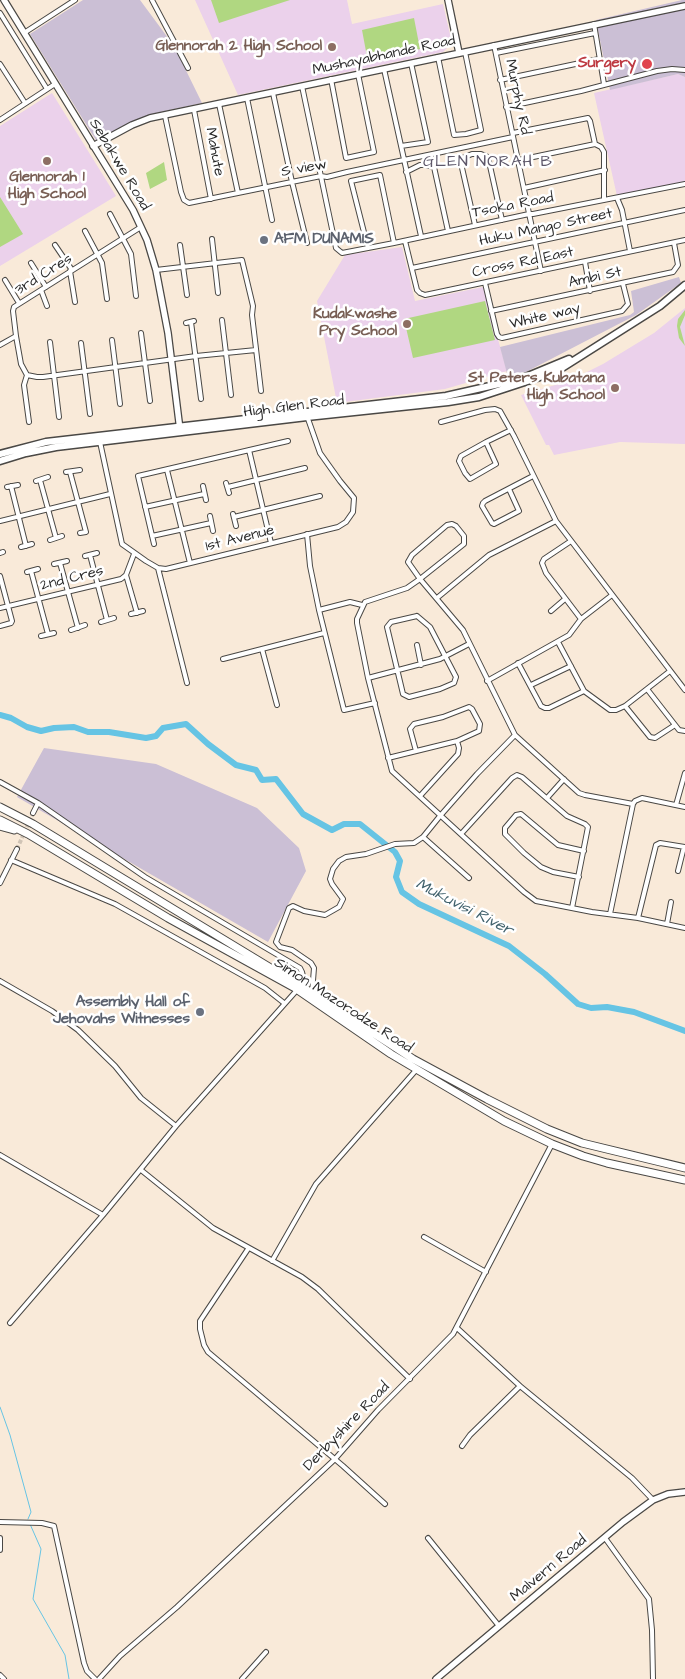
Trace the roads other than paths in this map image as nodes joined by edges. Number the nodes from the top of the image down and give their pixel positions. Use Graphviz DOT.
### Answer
graph roads {
  1 [pos="4,0"];
  2 [pos="74,0"];
  3 [pos="152,0"];
  4 [pos="448,0"];
  5 [pos="685,6"];
  6 [pos="0,13"];
  7 [pos="594,24"];
  8 [pos="24,33"];
  9 [pos="595,33"];
  10 [pos="494,45"];
  11 [pos="462,52"];
  12 [pos="496,53"];
  13 [pos="438,57"];
  14 [pos="599,59"];
  15 [pos="411,63"];
  16 [pos="0,64"];
  17 [pos="188,68"];
  18 [pos="384,68"];
  19 [pos="685,70"];
  20 [pos="358,74"];
  21 [pos="331,79"];
  22 [pos="500,80"];
  23 [pos="56,84"];
  24 [pos="604,84"];
  25 [pos="302,85"];
  26 [pos="47,89"];
  27 [pos="273,93"];
  28 [pos="247,98"];
  29 [pos="25,104"];
  30 [pos="219,104"];
  31 [pos="506,108"];
  32 [pos="194,110"];
  33 [pos="165,116"];
  34 [pos="0,118"];
  35 [pos="513,135"];
  36 [pos="595,144"];
  37 [pos="94,146"];
  38 [pos="401,146"];
  39 [pos="404,159"];
  40 [pos="519,160"];
  41 [pos="605,170"];
  42 [pos="406,172"];
  43 [pos="321,176"];
  44 [pos="292,182"];
  45 [pos="685,184"];
  46 [pos="266,187"];
  47 [pos="524,188"];
  48 [pos="238,193"];
  49 [pos="617,198"];
  50 [pos="211,199"];
  51 [pos="604,199"];
  52 [pos="685,210"];
  53 [pos="110,214"];
  54 [pos="528,214"];
  55 [pos="272,220"];
  56 [pos="502,220"];
  57 [pos="624,223"];
  58 [pos="475,225"];
  59 [pos="142,227"];
  60 [pos="85,231"];
  61 [pos="448,231"];
  62 [pos="421,236"];
  63 [pos="123,238"];
  64 [pos="212,239"];
  65 [pos="405,240"];
  66 [pos="685,240"];
  67 [pos="535,242"];
  68 [pos="307,243"];
  69 [pos="394,243"];
  70 [pos="674,243"];
  71 [pos="55,245"];
  72 [pos="180,245"];
  73 [pos="368,248"];
  74 [pos="630,251"];
  75 [pos="98,253"];
  76 [pos="585,262"];
  77 [pos="31,263"];
  78 [pos="214,263"];
  79 [pos="183,267"];
  80 [pos="412,268"];
  81 [pos="71,270"];
  82 [pos="156,270"];
  83 [pos="541,271"];
  84 [pos="5,280"];
  85 [pos="485,283"];
  86 [pos="624,284"];
  87 [pos="685,285"];
  88 [pos="46,287"];
  89 [pos="41,290"];
  90 [pos="590,290"];
  91 [pos="218,293"];
  92 [pos="187,295"];
  93 [pos="136,296"];
  94 [pos="107,299"];
  95 [pos="75,302"];
  96 [pos="19,303"];
  97 [pos="47,306"];
  98 [pos="491,311"];
  99 [pos="222,320"];
  100 [pos="190,322"];
  101 [pos="141,334"];
  102 [pos="16,336"];
  103 [pos="112,340"];
  104 [pos="50,342"];
  105 [pos="81,343"];
  106 [pos="0,345"];
  107 [pos="256,350"];
  108 [pos="226,353"];
  109 [pos="196,356"];
  110 [pos="171,359"];
  111 [pos="146,364"];
  112 [pos="114,368"];
  113 [pos="85,371"];
  114 [pos="28,375"];
  115 [pos="54,375"];
  116 [pos="261,391"];
  117 [pos="231,396"];
  118 [pos="201,399"];
  119 [pos="150,401"];
  120 [pos="120,404"];
  121 [pos="90,414"];
  122 [pos="307,414"];
  123 [pos="59,417"];
  124 [pos="29,422"];
  125 [pos="441,422"];
  126 [pos="180,430"];
  127 [pos="511,430"];
  128 [pos="288,441"];
  129 [pos="100,442"];
  130 [pos="486,442"];
  131 [pos="249,450"];
  132 [pos="0,454"];
  133 [pos="0,461"];
  134 [pos="305,468"];
  135 [pos="80,470"];
  136 [pos="167,470"];
  137 [pos="533,476"];
  138 [pos="48,477"];
  139 [pos="257,480"];
  140 [pos="18,485"];
  141 [pos="203,486"];
  142 [pos="509,489"];
  143 [pos="110,494"];
  144 [pos="204,494"];
  145 [pos="229,494"];
  146 [pos="320,496"];
  147 [pos="175,500"];
  148 [pos="206,500"];
  149 [pos="78,502"];
  150 [pos="145,507"];
  151 [pos="48,510"];
  152 [pos="264,510"];
  153 [pos="210,516"];
  154 [pos="18,517"];
  155 [pos="0,521"];
  156 [pos="556,521"];
  157 [pos="211,523"];
  158 [pos="236,526"];
  159 [pos="93,530"];
  160 [pos="182,530"];
  161 [pos="213,531"];
  162 [pos="86,532"];
  163 [pos="80,534"];
  164 [pos="307,534"];
  165 [pos="62,536"];
  166 [pos="152,536"];
  167 [pos="56,538"];
  168 [pos="50,540"];
  169 [pos="570,541"];
  170 [pos="271,543"];
  171 [pos="32,544"];
  172 [pos="154,544"];
  173 [pos="26,546"];
  174 [pos="20,547"];
  175 [pos="97,553"];
  176 [pos="134,554"];
  177 [pos="67,561"];
  178 [pos="60,563"];
  179 [pos="190,563"];
  180 [pos="54,564"];
  181 [pos="158,568"];
  182 [pos="38,569"];
  183 [pos="126,574"];
  184 [pos="1,576"];
  185 [pos="420,579"];
  186 [pos="98,584"];
  187 [pos="68,592"];
  188 [pos="612,595"];
  189 [pos="437,598"];
  190 [pos="38,599"];
  191 [pos="565,599"];
  192 [pos="362,605"];
  193 [pos="8,606"];
  194 [pos="0,608"];
  195 [pos="319,610"];
  196 [pos="143,611"];
  197 [pos="552,611"];
  198 [pos="137,613"];
  199 [pos="131,614"];
  200 [pos="114,618"];
  201 [pos="581,619"];
  202 [pos="107,620"];
  203 [pos="101,622"];
  204 [pos="0,626"];
  205 [pos="85,626"];
  206 [pos="78,628"];
  207 [pos="71,630"];
  208 [pos="54,633"];
  209 [pos="324,633"];
  210 [pos="48,634"];
  211 [pos="41,636"];
  212 [pos="558,642"];
  213 [pos="417,644"];
  214 [pos="469,644"];
  215 [pos="262,649"];
  216 [pos="445,657"];
  217 [pos="223,659"];
  218 [pos="518,663"];
  219 [pos="421,664"];
  220 [pos="571,666"];
  221 [pos="670,671"];
  222 [pos="396,672"];
  223 [pos="368,678"];
  224 [pos="487,680"];
  225 [pos="187,683"];
  226 [pos="531,686"];
  227 [pos="647,689"];
  228 [pos="685,690"];
  229 [pos="584,691"];
  230 [pos="375,703"];
  231 [pos="277,705"];
  232 [pos="625,706"];
  233 [pos="675,725"];
  234 [pos="685,731"];
  235 [pos="515,735"];
  236 [pos="457,741"];
  237 [pos="416,751"];
  238 [pos="388,758"];
  239 [pos="685,772"];
  240 [pos="564,779"];
  241 [pos="0,782"];
  242 [pos="420,796"];
  243 [pos="547,798"];
  244 [pos="38,803"];
  245 [pos="633,804"];
  246 [pos="676,805"];
  247 [pos="0,807"];
  248 [pos="685,807"];
  249 [pos="33,813"];
  250 [pos="440,816"];
  251 [pos="0,820"];
  252 [pos="0,826"];
  253 [pos="28,834"];
  254 [pos="461,834"];
  255 [pos="423,837"];
  256 [pos="685,847"];
  257 [pos="17,849"];
  258 [pos="584,851"];
  259 [pos="11,860"];
  260 [pos="678,871"];
  261 [pos="578,876"];
  262 [pos="469,878"];
  263 [pos="0,884"];
  264 [pos="671,902"];
  265 [pos="572,908"];
  266 [pos="610,914"];
  267 [pos="638,918"];
  268 [pos="668,924"];
  269 [pos="685,928"];
  270 [pos="0,981"];
  271 [pos="297,990"];
  272 [pos="309,992"];
  273 [pos="284,1003"];
  274 [pos="422,1064"];
  275 [pos="416,1070"];
  276 [pos="176,1126"];
  277 [pos="552,1144"];
  278 [pos="0,1155"];
  279 [pos="685,1168"];
  280 [pos="141,1170"];
  281 [pos="685,1180"];
  282 [pos="103,1215"];
  283 [pos="424,1237"];
  284 [pos="248,1249"];
  285 [pos="272,1261"];
  286 [pos="486,1272"];
  287 [pos="10,1323"];
  288 [pos="457,1328"];
  289 [pos="410,1379"];
  290 [pos="520,1386"];
  291 [pos="462,1446"];
  292 [pos="335,1459"];
  293 [pos="685,1492"];
  294 [pos="653,1500"];
  295 [pos="385,1504"];
  296 [pos="0,1522"];
  297 [pos="0,1538"];
  298 [pos="428,1538"];
  299 [pos="605,1538"];
  300 [pos="0,1550"];
  301 [pos="499,1626"];
  302 [pos="266,1652"];
  303 [pos="0,1675"];
  304 [pos="4,1679"];
  305 [pos="95,1679"];
  306 [pos="99,1679"];
  307 [pos="242,1679"];
  308 [pos="436,1679"];
  309 [pos="653,1679"];
  1 -- 8 [label="street, Sebakwe Road"];
  2 -- 8 [label="street"];
  3 -- 17 [label="street"];
  4 -- 11 [label="street"];
  5 -- 7 [label="street, Mushayabhande Road"];
  6 -- 26 [label="street"];
  7 -- 9 [label="street"];
  7 -- 10 [label="street, Mushayabhande Road"];
  8 -- 23 [label="street, Sebakwe Road"];
  9 -- 12 [label="street"];
  9 -- 14 [label="street"];
  10 -- 11 [label="street, Mushayabhande Road"];
  10 -- 12 [label="street, Murphy Rd"];
  11 -- 13 [label="street, Mushayabhande Road"];
  11 -- 13 [label="street"];
  12 -- 22 [label="street, Murphy Rd"];
  13 -- 15 [label="street, Mushayabhande Road"];
  14 -- 22 [label="street"];
  14 -- 24 [label="street"];
  15 -- 18 [label="street, Mushayabhande Road"];
  15 -- 38 [label="street"];
  16 -- 29 [label="street"];
  18 -- 20 [label="street, Mushayabhande Road"];
  18 -- 38 [label="street"];
  19 -- 24 [label="street"];
  20 -- 21 [label="street, Mushayabhande Road"];
  20 -- 21 [label="street"];
  21 -- 25 [label="street, Mushayabhande Road"];
  22 -- 31 [label="street, Murphy Rd"];
  23 -- 26 [label="street"];
  23 -- 37 [label="street, Sebakwe Road"];
  24 -- 31 [label="street"];
  25 -- 27 [label="street, Mushayabhande Road"];
  25 -- 43 [label="street"];
  26 -- 29 [label="street"];
  27 -- 28 [label="street, Mushayabhande Road"];
  27 -- 44 [label="street"];
  28 -- 30 [label="street, Mushayabhande Road"];
  28 -- 46 [label="street"];
  29 -- 34 [label="street"];
  30 -- 32 [label="street, Mushayabhande Road"];
  30 -- 48 [label="street"];
  31 -- 35 [label="street, Murphy Rd"];
  32 -- 33 [label="street, Mushayabhande Road"];
  32 -- 50 [label="street, Mahute"];
  33 -- 37 [label="street, Mushayabhande Road"];
  33 -- 50 [label="street, S view"];
  35 -- 36 [label="street, S view"];
  35 -- 39 [label="street, S view"];
  35 -- 40 [label="street, Murphy Rd"];
  36 -- 40 [label="street"];
  36 -- 41 [label="street"];
  37 -- 59 [label="street, Sebakwe Road"];
  38 -- 39 [label="street"];
  39 -- 42 [label="street"];
  39 -- 43 [label="street, S view"];
  40 -- 47 [label="street, Murphy Rd"];
  41 -- 47 [label="street"];
  41 -- 51 [label="street"];
  42 -- 61 [label="street"];
  42 -- 62 [label="street"];
  43 -- 44 [label="street, S view"];
  43 -- 73 [label="street, Tsoka Road"];
  44 -- 46 [label="street, S view"];
  44 -- 68 [label="street"];
  45 -- 49 [label="street, Tsoka Road"];
  46 -- 48 [label="street, S view"];
  46 -- 55 [label="street"];
  47 -- 54 [label="street, Murphy Rd"];
  48 -- 50 [label="street, S view"];
  49 -- 51 [label="street, Tsoka Road"];
  49 -- 57 [label="street"];
  51 -- 54 [label="street, Tsoka Road"];
  52 -- 57 [label="street, Huku Mango Street"];
  53 -- 63 [label="street"];
  54 -- 56 [label="street, Tsoka Road"];
  54 -- 67 [label="street, Murphy Rd"];
  56 -- 58 [label="street, Tsoka Road"];
  56 -- 58 [label="street"];
  57 -- 67 [label="street, Huku Mango Street"];
  57 -- 74 [label="street"];
  58 -- 61 [label="street, Tsoka Road"];
  59 -- 63 [label="street, 3rd Cres"];
  59 -- 82 [label="street, Sebakwe Road"];
  60 -- 75 [label="street"];
  61 -- 62 [label="street, Tsoka Road"];
  62 -- 65 [label="street, Tsoka Road"];
  63 -- 75 [label="street, 3rd Cres"];
  63 -- 93 [label="street"];
  64 -- 78 [label="street"];
  65 -- 69 [label="street, Tsoka Road"];
  65 -- 80 [label="street, Cross Rd East"];
  66 -- 70 [label="street, Cross Rd East"];
  67 -- 80 [label="street, Huku Mango Street"];
  67 -- 83 [label="street, Murphy Rd"];
  69 -- 73 [label="street, Tsoka Road"];
  69 -- 73 [label="street"];
  70 -- 74 [label="street, Cross Rd East"];
  70 -- 86 [label="street, Ambi St"];
  71 -- 81 [label="street"];
  72 -- 79 [label="street"];
  74 -- 76 [label="street, Cross Rd East"];
  75 -- 81 [label="street, 3rd Cres"];
  75 -- 94 [label="street"];
  76 -- 83 [label="street, Cross Rd East"];
  76 -- 90 [label="street"];
  77 -- 88 [label="street"];
  78 -- 79 [label="street"];
  78 -- 91 [label="street"];
  78 -- 107 [label="street"];
  79 -- 82 [label="street"];
  79 -- 92 [label="street"];
  80 -- 85 [label="street, Cross Rd East"];
  81 -- 88 [label="street, 3rd Cres"];
  81 -- 95 [label="street"];
  82 -- 110 [label="street, Sebakwe Road"];
  83 -- 85 [label="street, Cross Rd East"];
  84 -- 96 [label="street"];
  85 -- 98 [label="street, White way"];
  86 -- 90 [label="street, Ambi St"];
  86 -- 98 [label="street, White way"];
  87 -- 122 [label="main road, High Glen Road"];
  88 -- 89 [label="street, 3rd Cres"];
  89 -- 96 [label="street, 3rd Cres"];
  89 -- 97 [label="street"];
  90 -- 98 [label="street, Ambi St"];
  96 -- 102 [label="street, 3rd Cres"];
  99 -- 108 [label="street"];
  100 -- 109 [label="street"];
  101 -- 111 [label="street"];
  102 -- 106 [label="street"];
  102 -- 114 [label="street, 3rd Cres"];
  103 -- 112 [label="street"];
  104 -- 115 [label="street"];
  105 -- 113 [label="street"];
  107 -- 108 [label="street"];
  107 -- 116 [label="street"];
  108 -- 109 [label="street"];
  108 -- 117 [label="street"];
  109 -- 110 [label="street"];
  109 -- 118 [label="street"];
  110 -- 111 [label="street"];
  110 -- 126 [label="street, Sebakwe Road"];
  111 -- 112 [label="street"];
  111 -- 119 [label="street"];
  112 -- 113 [label="street"];
  112 -- 120 [label="street"];
  113 -- 115 [label="street"];
  113 -- 121 [label="street"];
  114 -- 115 [label="street"];
  114 -- 124 [label="street"];
  115 -- 123 [label="street"];
  122 -- 126 [label="main road, High Glen Road"];
  122 -- 164 [label="street, 1st Avenue"];
  125 -- 127 [label="street"];
  126 -- 129 [label="main road, High Glen Road"];
  126 -- 132 [label="main road, High Glen Road"];
  127 -- 130 [label="street"];
  127 -- 137 [label="street"];
  128 -- 131 [label="street"];
  129 -- 133 [label="main road, High Glen Road"];
  129 -- 143 [label="street"];
  130 -- 130 [label="street"];
  131 -- 136 [label="street"];
  131 -- 139 [label="street"];
  134 -- 139 [label="street"];
  135 -- 149 [label="street"];
  136 -- 147 [label="street"];
  136 -- 150 [label="street"];
  137 -- 142 [label="street"];
  137 -- 156 [label="street"];
  138 -- 151 [label="street"];
  139 -- 145 [label="street"];
  139 -- 152 [label="street"];
  140 -- 154 [label="street"];
  141 -- 144 [label="street"];
  142 -- 142 [label="street"];
  143 -- 149 [label="street"];
  143 -- 176 [label="street"];
  144 -- 147 [label="street"];
  144 -- 148 [label="street"];
  146 -- 152 [label="street"];
  147 -- 150 [label="street"];
  147 -- 160 [label="street"];
  149 -- 151 [label="street"];
  149 -- 162 [label="street"];
  150 -- 166 [label="street"];
  151 -- 154 [label="street"];
  151 -- 167 [label="street"];
  152 -- 158 [label="street"];
  152 -- 170 [label="street"];
  153 -- 157 [label="street"];
  154 -- 155 [label="street"];
  154 -- 173 [label="street"];
  156 -- 169 [label="street"];
  156 -- 189 [label="street"];
  157 -- 160 [label="street"];
  157 -- 161 [label="street"];
  159 -- 162 [label="street"];
  160 -- 166 [label="street"];
  160 -- 179 [label="street"];
  162 -- 163 [label="street"];
  164 -- 170 [label="street, 1st Avenue"];
  164 -- 195 [label="street"];
  165 -- 167 [label="street"];
  166 -- 172 [label="street"];
  167 -- 168 [label="street"];
  169 -- 188 [label="street"];
  169 -- 191 [label="street"];
  170 -- 179 [label="street, 1st Avenue"];
  171 -- 173 [label="street"];
  173 -- 174 [label="street"];
  175 -- 186 [label="street"];
  176 -- 181 [label="street"];
  176 -- 183 [label="street, 2nd Cres"];
  177 -- 178 [label="street"];
  178 -- 180 [label="street"];
  178 -- 187 [label="street"];
  179 -- 181 [label="street, 1st Avenue"];
  181 -- 225 [label="street"];
  182 -- 190 [label="street"];
  183 -- 186 [label="street, 2nd Cres"];
  183 -- 198 [label="street"];
  184 -- 193 [label="street"];
  185 -- 185 [label="street"];
  185 -- 189 [label="street"];
  185 -- 192 [label="street"];
  186 -- 187 [label="street, 2nd Cres"];
  186 -- 202 [label="street"];
  187 -- 190 [label="street, 2nd Cres"];
  187 -- 206 [label="street"];
  188 -- 201 [label="street"];
  188 -- 221 [label="street"];
  189 -- 214 [label="street"];
  190 -- 193 [label="street, 2nd Cres"];
  190 -- 210 [label="street"];
  191 -- 197 [label="street"];
  191 -- 201 [label="street"];
  192 -- 195 [label="street"];
  192 -- 223 [label="street"];
  193 -- 194 [label="street, 2nd Cres"];
  193 -- 204 [label="street"];
  195 -- 209 [label="street"];
  196 -- 198 [label="street"];
  198 -- 199 [label="street"];
  200 -- 202 [label="street"];
  201 -- 212 [label="street"];
  202 -- 203 [label="street"];
  205 -- 206 [label="street"];
  206 -- 207 [label="street"];
  208 -- 210 [label="street"];
  209 -- 215 [label="street"];
  209 -- 230 [label="street"];
  210 -- 211 [label="street"];
  212 -- 218 [label="street"];
  212 -- 220 [label="street"];
  213 -- 219 [label="street"];
  214 -- 216 [label="street"];
  214 -- 224 [label="street"];
  215 -- 217 [label="street"];
  215 -- 231 [label="street"];
  216 -- 219 [label="street"];
  216 -- 222 [label="street"];
  216 -- 222 [label="street"];
  218 -- 224 [label="street"];
  218 -- 226 [label="street"];
  219 -- 222 [label="street"];
  220 -- 226 [label="street"];
  220 -- 229 [label="street"];
  221 -- 227 [label="street"];
  221 -- 228 [label="street"];
  222 -- 223 [label="street"];
  223 -- 230 [label="street"];
  224 -- 235 [label="street"];
  226 -- 229 [label="street"];
  227 -- 232 [label="street"];
  227 -- 233 [label="street"];
  229 -- 232 [label="street"];
  230 -- 238 [label="street"];
  232 -- 233 [label="street"];
  233 -- 234 [label="street"];
  235 -- 240 [label="street"];
  235 -- 250 [label="street"];
  236 -- 237 [label="street"];
  236 -- 237 [label="street"];
  236 -- 242 [label="street"];
  237 -- 238 [label="street"];
  238 -- 242 [label="street"];
  239 -- 246 [label="street"];
  240 -- 243 [label="street"];
  240 -- 245 [label="street"];
  241 -- 244 [label="street"];
  242 -- 250 [label="street"];
  243 -- 254 [label="street"];
  243 -- 258 [label="street"];
  244 -- 249 [label="street"];
  244 -- 272 [label="street"];
  245 -- 246 [label="street"];
  245 -- 266 [label="street"];
  246 -- 248 [label="street"];
  247 -- 272 [label="highway, Simon Mazorodze Road"];
  250 -- 254 [label="street"];
  250 -- 255 [label="street"];
  251 -- 253 [label="highway, Simon Mazorodze Road"];
  252 -- 253 [label="highway"];
  253 -- 271 [label="highway, Simon Mazorodze Road"];
  254 -- 265 [label="street"];
  255 -- 262 [label="street"];
  255 -- 272 [label="street"];
  256 -- 260 [label="street"];
  256 -- 267 [label="street"];
  257 -- 259 [label="street"];
  258 -- 261 [label="street"];
  258 -- 261 [label="street"];
  259 -- 263 [label="street"];
  259 -- 273 [label="street"];
  261 -- 265 [label="street"];
  264 -- 268 [label="street"];
  265 -- 266 [label="street"];
  266 -- 267 [label="street"];
  267 -- 268 [label="street"];
  268 -- 269 [label="street"];
  270 -- 276 [label="street"];
  271 -- 273 [label="street"];
  271 -- 275 [label="highway, Simon Mazorodze Road"];
  272 -- 274 [label="highway, Simon Mazorodze Road"];
  273 -- 276 [label="street"];
  274 -- 275 [label="street"];
  274 -- 279 [label="highway, Simon Mazorodze Road"];
  275 -- 277 [label="highway, Simon Mazorodze Road"];
  275 -- 285 [label="street"];
  276 -- 280 [label="street"];
  277 -- 281 [label="highway, Simon Mazorodze Road"];
  277 -- 286 [label="street, Derbyshire Road"];
  278 -- 282 [label="street"];
  280 -- 282 [label="street"];
  280 -- 284 [label="street"];
  282 -- 287 [label="street"];
  283 -- 286 [label="street"];
  284 -- 285 [label="street"];
  284 -- 292 [label="street"];
  285 -- 289 [label="street"];
  286 -- 288 [label="street, Derbyshire Road"];
  288 -- 289 [label="street, Derbyshire Road"];
  288 -- 290 [label="street"];
  289 -- 292 [label="street, Derbyshire Road"];
  290 -- 291 [label="street"];
  290 -- 294 [label="street"];
  292 -- 295 [label="street"];
  292 -- 306 [label="street, Derbyshire Road"];
  293 -- 294 [label="street, Malvern Road"];
  294 -- 299 [label="street, Malvern Road"];
  296 -- 305 [label="street"];
  297 -- 300 [label="street"];
  298 -- 301 [label="street"];
  299 -- 301 [label="street, Malvern Road"];
  299 -- 309 [label="street"];
  301 -- 308 [label="street, Malvern Road"];
  302 -- 307 [label="street"];
  303 -- 304 [label="street"];
}
